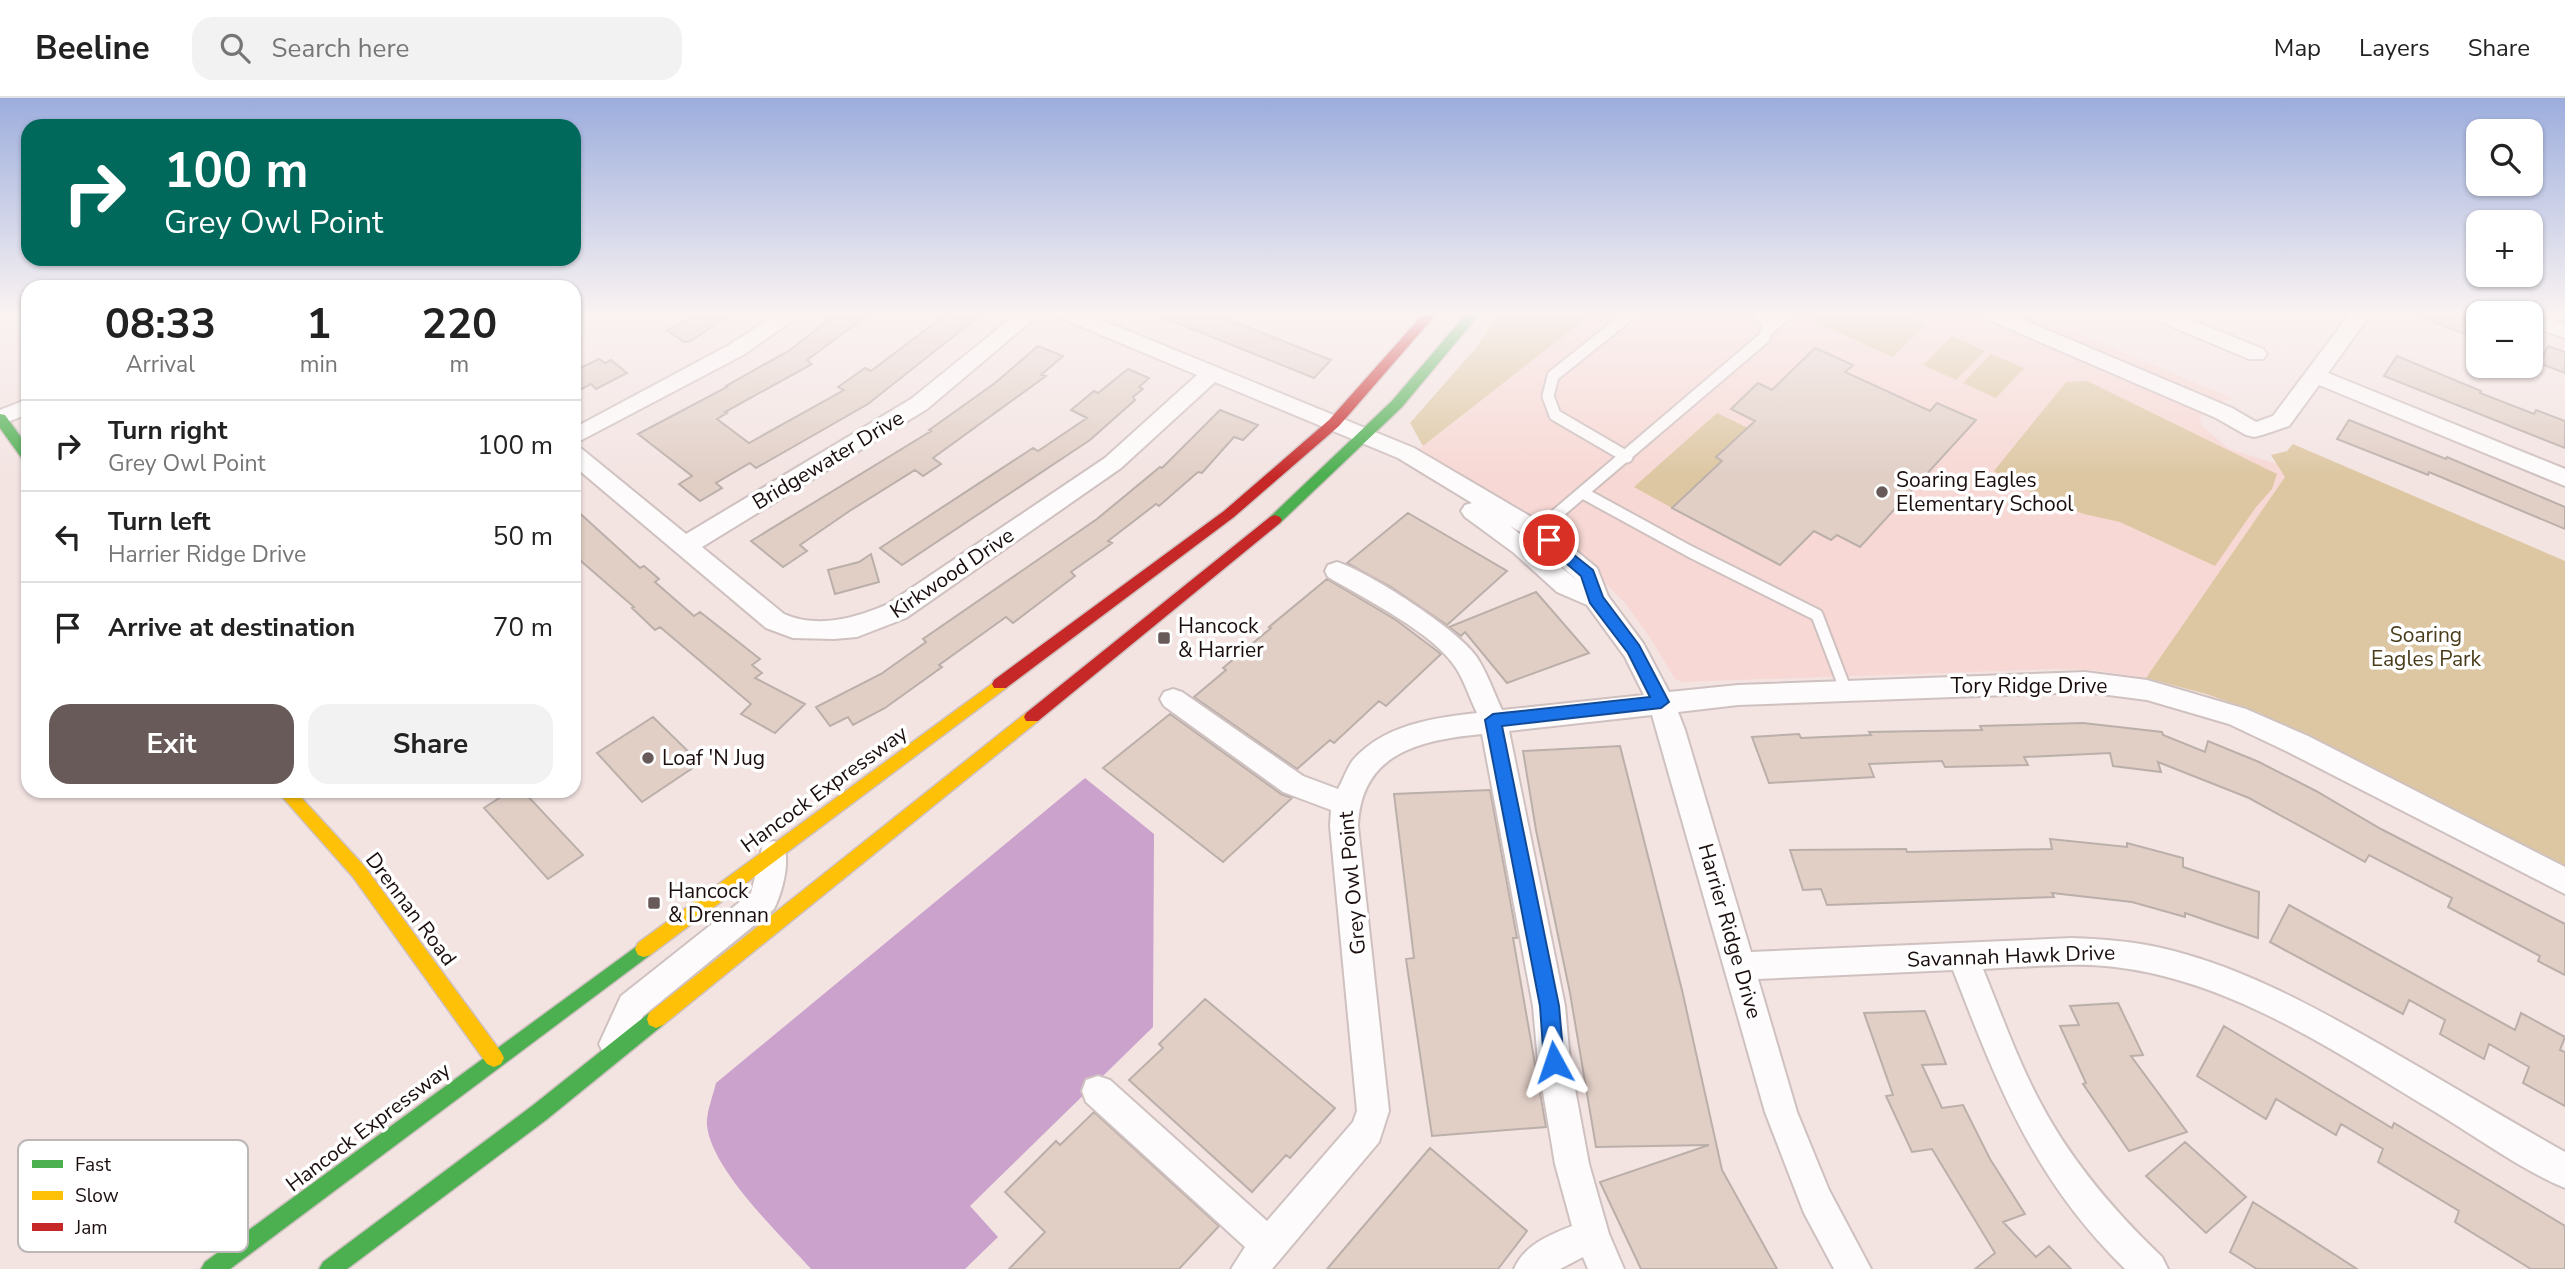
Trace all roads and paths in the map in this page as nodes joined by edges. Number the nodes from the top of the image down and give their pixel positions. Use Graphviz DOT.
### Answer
graph roads {
  1 [pos="705,367"];
  2 [pos="965,367"];
  3 [pos="1196,367"];
  4 [pos="1384,367"];
  5 [pos="1433,367"];
  6 [pos="1565,367"];
  7 [pos="1731,367"];
  8 [pos="2115,367"];
  9 [pos="2323,367"];
  10 [pos="1212,373"];
  11 [pos="2316,376"];
  12 [pos="21,409"];
  13 [pos="0,418"];
  14 [pos="1335,423"];
  15 [pos="581,433"];
  16 [pos="1364,437"];
  17 [pos="21,447"];
  18 [pos="1627,457"];
  19 [pos="581,460"];
  20 [pos="2565,478"];
  21 [pos="1583,493"];
  22 [pos="1537,531"];
  23 [pos="683,547"];
  24 [pos="1337,571"];
  25 [pos="1595,599"];
  26 [pos="1846,691"];
  27 [pos="1173,699"];
  28 [pos="1661,702"];
  29 [pos="1493,720"];
  30 [pos="291,798"];
  31 [pos="1345,803"];
  32 [pos="773,853"];
  33 [pos="2565,881"];
  34 [pos="1963,957"];
  35 [pos="1740,966"];
  36 [pos="610,1055"];
  37 [pos="494,1058"];
  38 [pos="1098,1091"];
  39 [pos="2565,1171"];
  40 [pos="1592,1236"];
  41 [pos="248,1242"];
  42 [pos="235,1252"];
  43 [pos="1259,1258"];
  44 [pos="212,1269"];
  45 [pos="330,1269"];
  46 [pos="1532,1269"];
  47 [pos="1606,1269"];
  48 [pos="1853,1269"];
  49 [pos="2150,1269"];
  1 -- 15 [label="street"];
  2 -- 23 [label="street, Bridgewater Drive"];
  3 -- 10 [label="street"];
  4 -- 14 [label="main road, Hancock Expressway"];
  5 -- 16 [label="main road"];
  6 -- 18 [label="lane"];
  7 -- 18 [label="lane"];
  8 -- 11 [label="street"];
  9 -- 11 [label="street"];
  10 -- 14 [label="street"];
  10 -- 23 [label="street, Kirkwood Drive"];
  11 -- 20 [label="street"];
  12 -- 13 [label="street"];
  13 -- 17 [label="main road"];
  14 -- 16 [label="street"];
  14 -- 32 [label="main road, Hancock Expressway"];
  16 -- 22 [label="street, Harrier Ridge Drive"];
  16 -- 25 [label="street, Harrier Ridge Drive"];
  16 -- 36 [label="main road"];
  18 -- 21 [label="lane"];
  19 -- 23 [label="street, Kirkwood Drive"];
  21 -- 22 [label="lane"];
  21 -- 26 [label="lane"];
  22 -- 25 [label="street, Harrier Ridge Drive"];
  24 -- 29 [label="street"];
  25 -- 28 [label="street, Harrier Ridge Drive"];
  26 -- 28 [label="street, Tory Ridge Drive"];
  26 -- 33 [label="street, Tory Ridge Drive"];
  27 -- 31 [label="street"];
  28 -- 29 [label="street, Grey Owl Point"];
  28 -- 35 [label="street, Harrier Ridge Drive"];
  29 -- 31 [label="street, Grey Owl Point"];
  29 -- 40 [label="street"];
  30 -- 37 [label="main road, Drennan Road"];
  31 -- 43 [label="street, Grey Owl Point"];
  32 -- 36 [label="street"];
  32 -- 37 [label="main road, Hancock Expressway"];
  34 -- 35 [label="street, Savannah Hawk Drive"];
  34 -- 39 [label="street, Savannah Hawk Drive"];
  34 -- 49 [label="street"];
  35 -- 48 [label="street, Harrier Ridge Drive"];
  36 -- 45 [label="main road"];
  37 -- 41 [label="main road, Hancock Expressway"];
  38 -- 43 [label="street"];
  40 -- 46 [label="street"];
  40 -- 47 [label="street"];
  42 -- 44 [label="main road, Hancock Expressway"];
}
